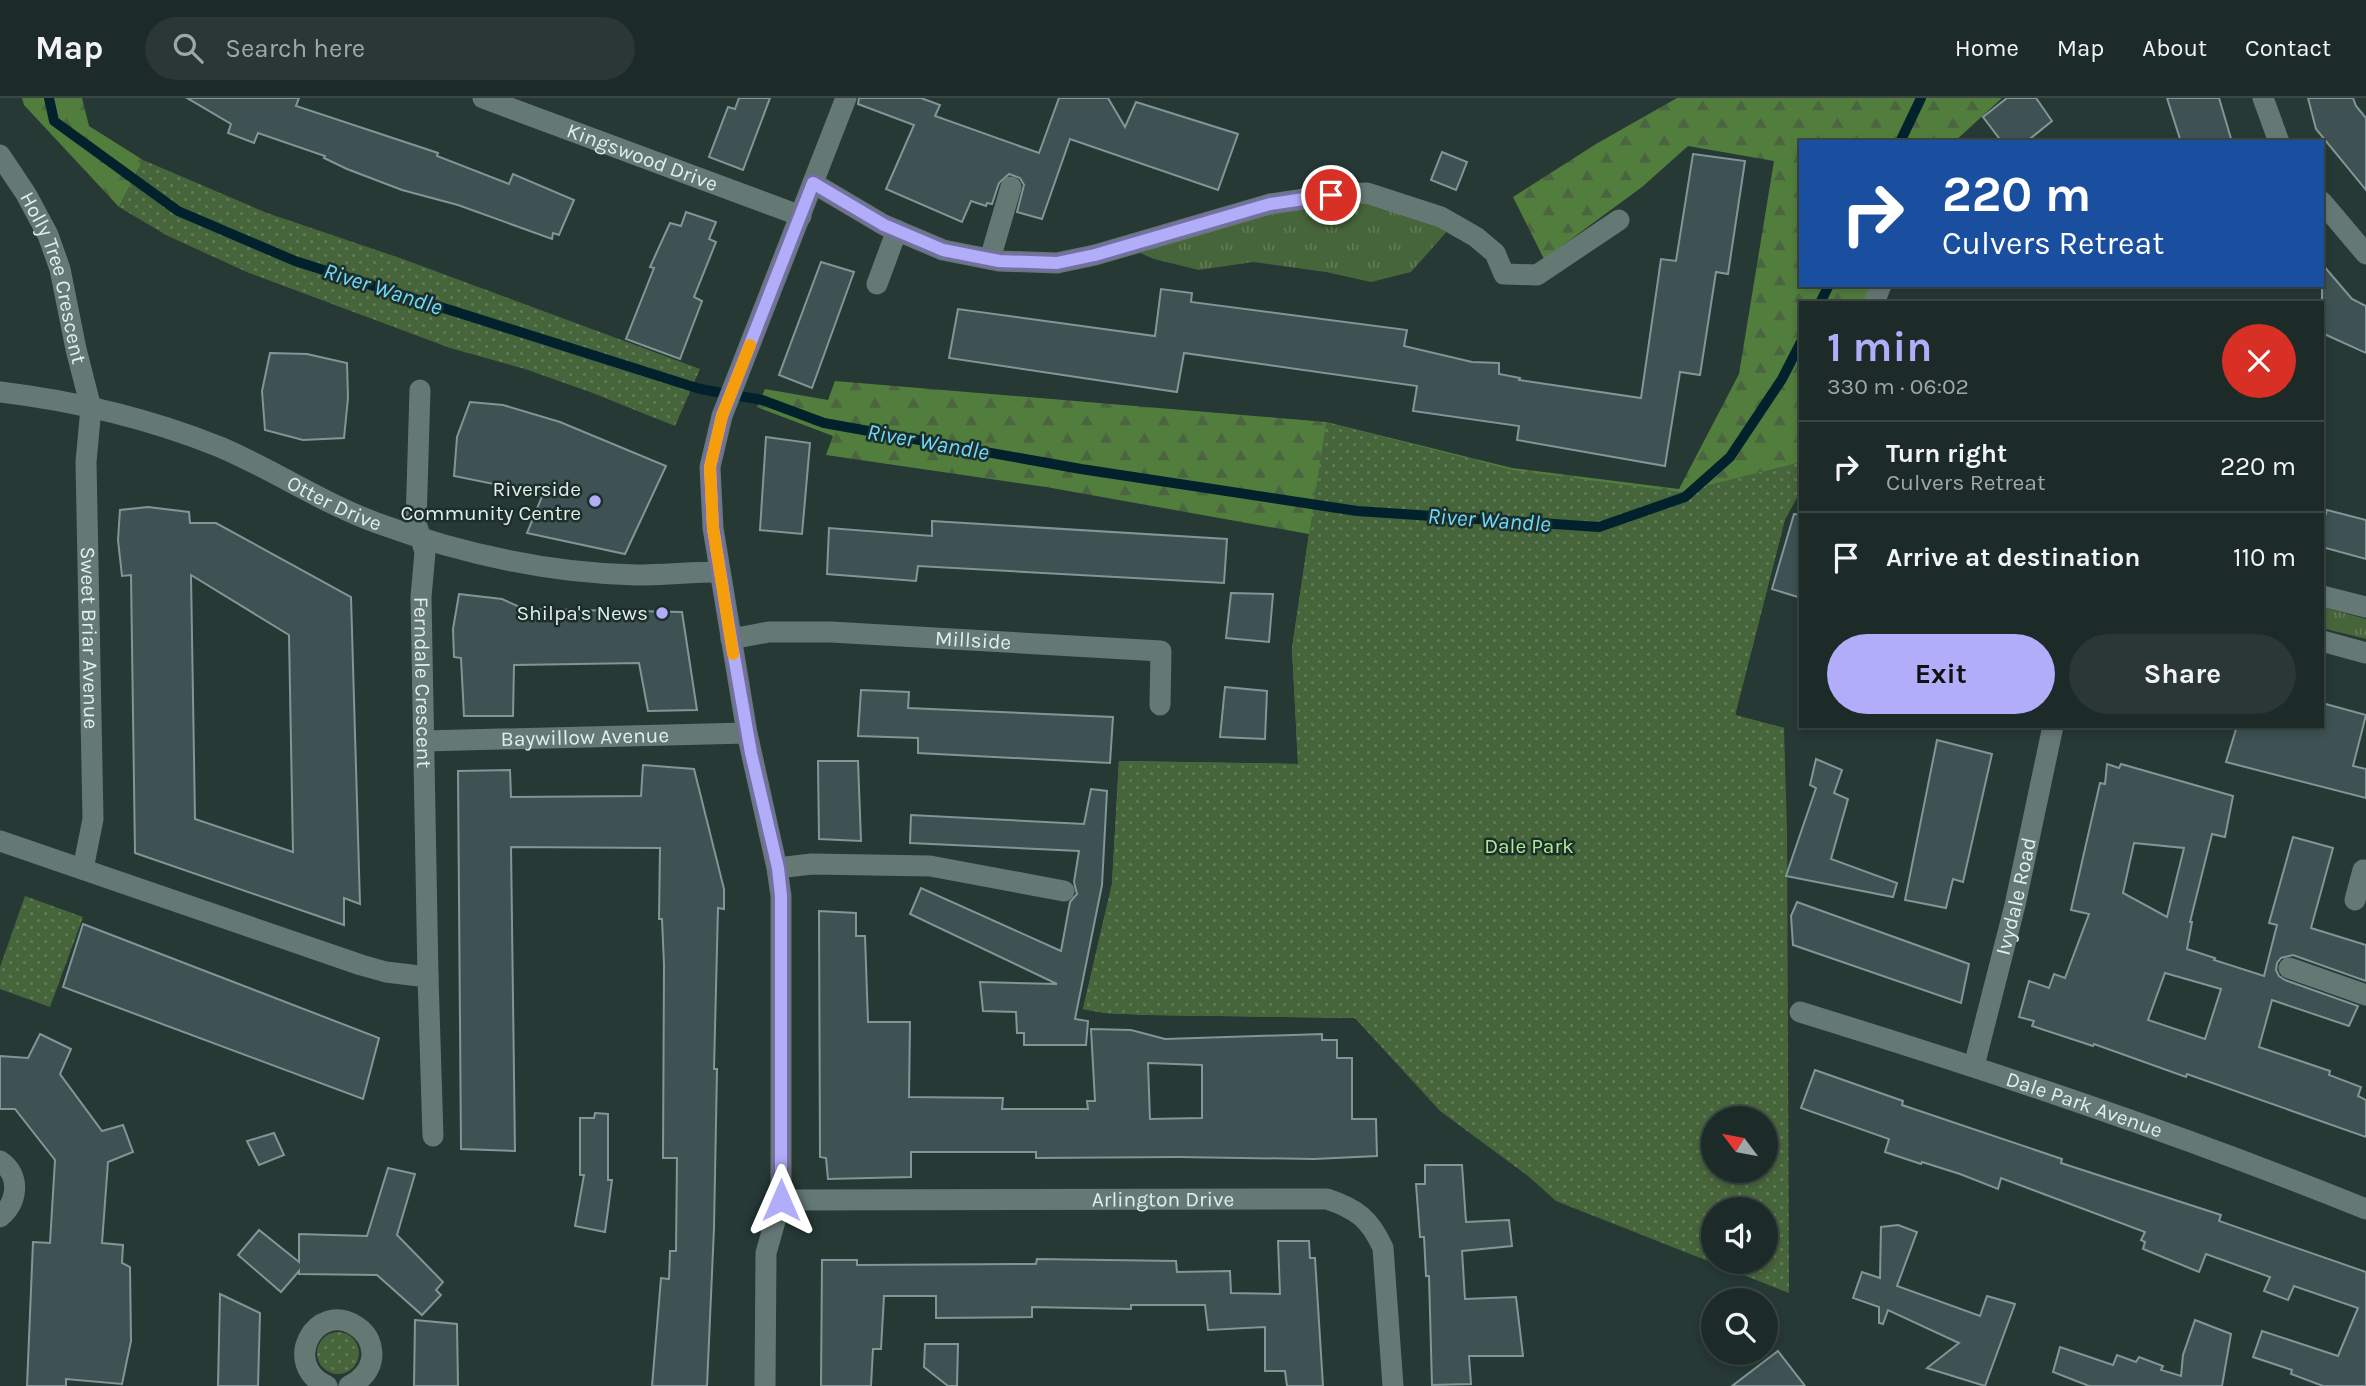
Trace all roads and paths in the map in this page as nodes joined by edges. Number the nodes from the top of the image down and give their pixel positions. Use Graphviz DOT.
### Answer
graph roads {
  1 [pos="483,98"];
  2 [pos="846,98"];
  3 [pos="2263,98"];
  4 [pos="2278,140"];
  5 [pos="0,155"];
  6 [pos="813,183"];
  7 [pos="1011,187"];
  8 [pos="2324,204"];
  9 [pos="801,216"];
  10 [pos="1619,220"];
  11 [pos="897,230"];
  12 [pos="2366,254"];
  13 [pos="990,260"];
  14 [pos="877,284"];
  15 [pos="420,390"];
  16 [pos="0,392"];
  17 [pos="90,408"];
  18 [pos="420,537"];
  19 [pos="720,572"];
  20 [pos="2324,596"];
  21 [pos="2366,607"];
  22 [pos="731,639"];
  23 [pos="2324,642"];
  24 [pos="2366,653"];
  25 [pos="1160,705"];
  26 [pos="2053,728"];
  27 [pos="747,733"];
  28 [pos="424,741"];
  29 [pos="0,841"];
  30 [pos="778,868"];
  31 [pos="83,869"];
  32 [pos="2366,871"];
  33 [pos="1064,891"];
  34 [pos="2356,900"];
  35 [pos="2289,968"];
  36 [pos="428,977"];
  37 [pos="2366,995"];
  38 [pos="1800,1012"];
  39 [pos="1974,1066"];
  40 [pos="433,1136"];
  41 [pos="0,1161"];
  42 [pos="781,1200"];
  43 [pos="2366,1209"];
  44 [pos="0,1217"];
  45 [pos="327,1386"];
  46 [pos="349,1386"];
  47 [pos="765,1386"];
  48 [pos="1393,1386"];
  1 -- 9 [label="street, Kingswood Drive"];
  2 -- 6 [label="street"];
  3 -- 4 [label="street"];
  5 -- 17 [label="street, Holly Tree Crescent"];
  6 -- 9 [label="street"];
  6 -- 11 [label="street"];
  7 -- 13 [label="street"];
  8 -- 12 [label="street"];
  9 -- 19 [label="street"];
  10 -- 13 [label="street"];
  11 -- 13 [label="street"];
  11 -- 14 [label="street"];
  15 -- 18 [label="street, Ferndale Crescent"];
  16 -- 17 [label="street, Otter Drive"];
  17 -- 18 [label="street, Otter Drive"];
  17 -- 31 [label="street, Sweet Briar Avenue"];
  18 -- 19 [label="street, Otter Drive"];
  18 -- 28 [label="street, Ferndale Crescent"];
  19 -- 22 [label="street"];
  20 -- 21 [label="street"];
  22 -- 25 [label="street, Millside"];
  22 -- 27 [label="street"];
  23 -- 24 [label="street"];
  26 -- 39 [label="street, Ivydale Road"];
  27 -- 28 [label="street, Baywillow Avenue"];
  27 -- 30 [label="street"];
  28 -- 36 [label="street, Ferndale Crescent"];
  29 -- 31 [label="street"];
  30 -- 33 [label="street"];
  30 -- 42 [label="street"];
  31 -- 36 [label="street"];
  32 -- 34 [label="street"];
  35 -- 37 [label="street"];
  36 -- 40 [label="street, Ferndale Crescent"];
  38 -- 39 [label="street, Dale Park Avenue"];
  39 -- 43 [label="street, Dale Park Avenue"];
  41 -- 44 [label="street"];
  42 -- 47 [label="street"];
  42 -- 48 [label="street, Arlington Drive"];
  45 -- 46 [label="street"];
}
